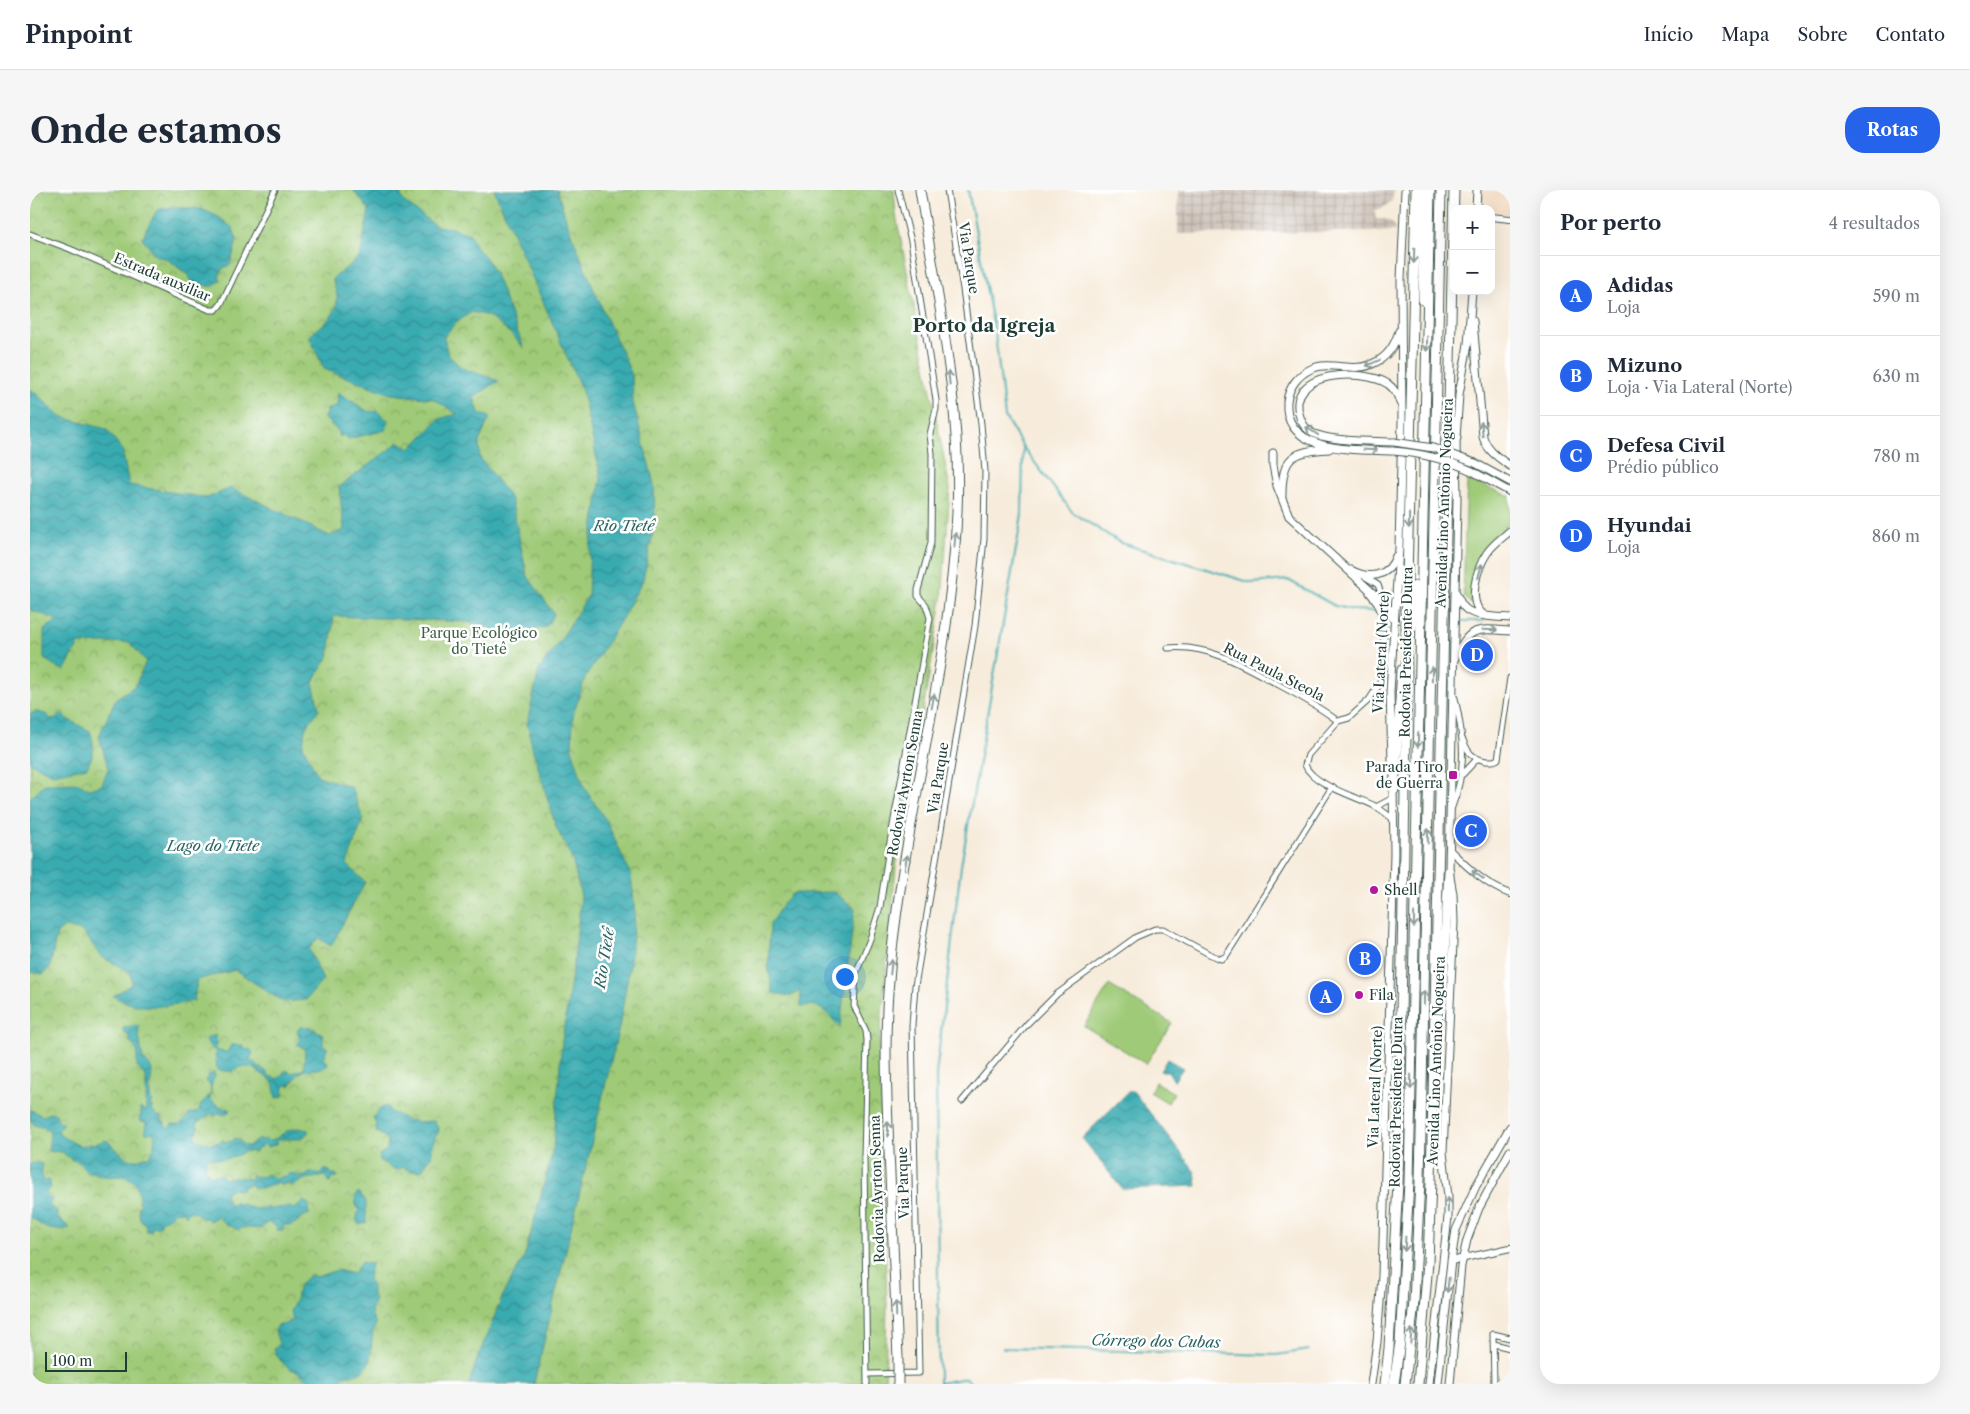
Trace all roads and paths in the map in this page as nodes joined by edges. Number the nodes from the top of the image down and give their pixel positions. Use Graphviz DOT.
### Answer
graph roads {
  1 [pos="275,190"];
  2 [pos="898,190"];
  3 [pos="920,190"];
  4 [pos="947,190"];
  5 [pos="1405,190"];
  6 [pos="1416,190"];
  7 [pos="1423,190"];
  8 [pos="1430,190"];
  9 [pos="1442,190"];
  10 [pos="1454,190"];
  11 [pos="1477,190"];
  12 [pos="1477,205"];
  13 [pos="1495,217"];
  14 [pos="1510,219"];
  15 [pos="30,234"];
  16 [pos="1472,295"];
  17 [pos="1471,312"];
  18 [pos="1428,321"];
  19 [pos="1401,326"];
  20 [pos="1450,353"];
  21 [pos="1402,421"];
  22 [pos="1456,438"];
  23 [pos="1342,448"];
  24 [pos="1288,462"];
  25 [pos="1510,466"];
  26 [pos="1425,476"];
  27 [pos="1510,482"];
  28 [pos="1510,492"];
  29 [pos="1282,503"];
  30 [pos="1510,531"];
  31 [pos="1399,548"];
  32 [pos="1341,565"];
  33 [pos="1363,576"];
  34 [pos="1362,585"];
  35 [pos="1454,589"];
  36 [pos="1385,604"];
  37 [pos="1484,615"];
  38 [pos="1510,618"];
  39 [pos="1406,623"];
  40 [pos="1384,629"];
  41 [pos="1510,631"];
  42 [pos="1394,637"];
  43 [pos="1168,648"];
  44 [pos="1452,663"];
  45 [pos="1407,678"];
  46 [pos="1510,678"];
  47 [pos="1452,687"];
  48 [pos="1338,721"];
  49 [pos="1462,740"];
  50 [pos="1477,759"];
  51 [pos="1462,775"];
  52 [pos="1332,787"];
  53 [pos="1394,794"];
  54 [pos="1376,807"];
  55 [pos="1450,812"];
  56 [pos="1394,820"];
  57 [pos="1450,850"];
  58 [pos="1449,871"];
  59 [pos="1510,894"];
  60 [pos="1434,1024"];
  61 [pos="962,1100"];
  62 [pos="1510,1127"];
  63 [pos="1510,1151"];
  64 [pos="1510,1248"];
  65 [pos="1462,1258"];
  66 [pos="1451,1262"];
  67 [pos="1510,1338"];
  68 [pos="1494,1344"];
  69 [pos="1510,1348"];
  70 [pos="868,1374"];
  71 [pos="867,1384"];
  72 [pos="898,1384"];
  73 [pos="1371,1384"];
  74 [pos="1385,1384"];
  75 [pos="1394,1384"];
  76 [pos="1405,1384"];
  77 [pos="1418,1384"];
  78 [pos="1429,1384"];
  79 [pos="1438,1384"];
  80 [pos="1450,1384"];
  81 [pos="1494,1384"];
  1 -- 15 [label="street, Estrada auxiliar"];
  2 -- 70 [label="street"];
  72 -- 3 [label="highway, Rodovia Ayrton Senna, one-way, bridge"];
  4 -- 70 [label="street, Via Parque"];
  5 -- 19 [label="main road, Via Lateral (Norte)"];
  6 -- 39 [label="highway, Rodovia Presidente Dutra, one-way"];
  7 -- 18 [label="highway"];
  8 -- 18 [label="highway, Rodovia Presidente Dutra"];
  76 -- 9 [label="highway, Rodovia Presidente Dutra, one-way"];
  10 -- 20 [label="highway"];
  11 -- 12 [label="main road"];
  13 -- 14 [label="street"];
  16 -- 17 [label="main road, Avenida Lino Antônio Nogueira"];
  17 -- 22 [label="main road, Avenida Lino Antônio Nogueira"];
  25 -- 17 [label="main road, one-way"];
  18 -- 26 [label="highway, Rodovia Presidente Dutra, one-way"];
  19 -- 21 [label="main road, Via Lateral (Norte)"];
  19 -- 23 [label="main road, one-way"];
  20 -- 22 [label="highway"];
  20 -- 60 [label="highway"];
  27 -- 21 [label="main road, one-way, bridge"];
  21 -- 31 [label="main road, Via Lateral (Norte)"];
  22 -- 35 [label="main road, Avenida Lino Antônio Nogueira"];
  23 -- 24 [label="main road"];
  23 -- 28 [label="main road, one-way, bridge"];
  24 -- 29 [label="main road"];
  24 -- 29 [label="main road"];
  26 -- 45 [label="highway"];
  26 -- 75 [label="highway, Rodovia Presidente Dutra, one-way"];
  29 -- 32 [label="main road"];
  37 -- 30 [label="main road, one-way"];
  31 -- 33 [label="main road"];
  31 -- 42 [label="main road, Via Lateral (Norte)"];
  32 -- 33 [label="main road"];
  32 -- 34 [label="main road"];
  33 -- 36 [label="street"];
  34 -- 36 [label="main road"];
  34 -- 40 [label="street"];
  35 -- 37 [label="main road"];
  35 -- 44 [label="main road, Avenida Lino Antônio Nogueira"];
  36 -- 40 [label="street"];
  36 -- 42 [label="main road"];
  37 -- 38 [label="main road"];
  39 -- 45 [label="highway, Rodovia Presidente Dutra"];
  39 -- 53 [label="highway"];
  40 -- 48 [label="street"];
  44 -- 41 [label="main road, one-way"];
  42 -- 53 [label="main road, Via Lateral (Norte)"];
  43 -- 48 [label="street, Rua Paula Steola"];
  44 -- 47 [label="main road, Avenida Lino Antônio Nogueira"];
  45 -- 74 [label="highway, Rodovia Presidente Dutra"];
  46 -- 50 [label="street"];
  47 -- 49 [label="street, Avenida Lino Antônio Nogueira"];
  47 -- 55 [label="main road, Avenida Lino Antônio Nogueira"];
  48 -- 52 [label="street"];
  49 -- 50 [label="street"];
  49 -- 51 [label="street, Avenida Lino Antônio Nogueira"];
  50 -- 51 [label="street"];
  51 -- 55 [label="street, Avenida Lino Antônio Nogueira"];
  52 -- 54 [label="street"];
  52 -- 61 [label="street"];
  53 -- 54 [label="street"];
  53 -- 56 [label="main road, Via Lateral (Norte)"];
  54 -- 56 [label="street"];
  55 -- 57 [label="main road, Avenida Lino Antônio Nogueira"];
  56 -- 73 [label="main road, Via Lateral (Norte)"];
  57 -- 58 [label="main road, Avenida Lino Antônio Nogueira"];
  59 -- 57 [label="street, one-way"];
  58 -- 60 [label="highway"];
  78 -- 58 [label="main road, Avenida Lino Antônio Nogueira, one-way"];
  60 -- 77 [label="highway"];
  62 -- 66 [label="main road"];
  63 -- 65 [label="main road"];
  64 -- 65 [label="street"];
  65 -- 66 [label="street"];
  65 -- 80 [label="main road"];
  66 -- 79 [label="main road, one-way"];
  67 -- 68 [label="street"];
  68 -- 69 [label="street"];
  68 -- 81 [label="street"];
  70 -- 71 [label="street"];
}
